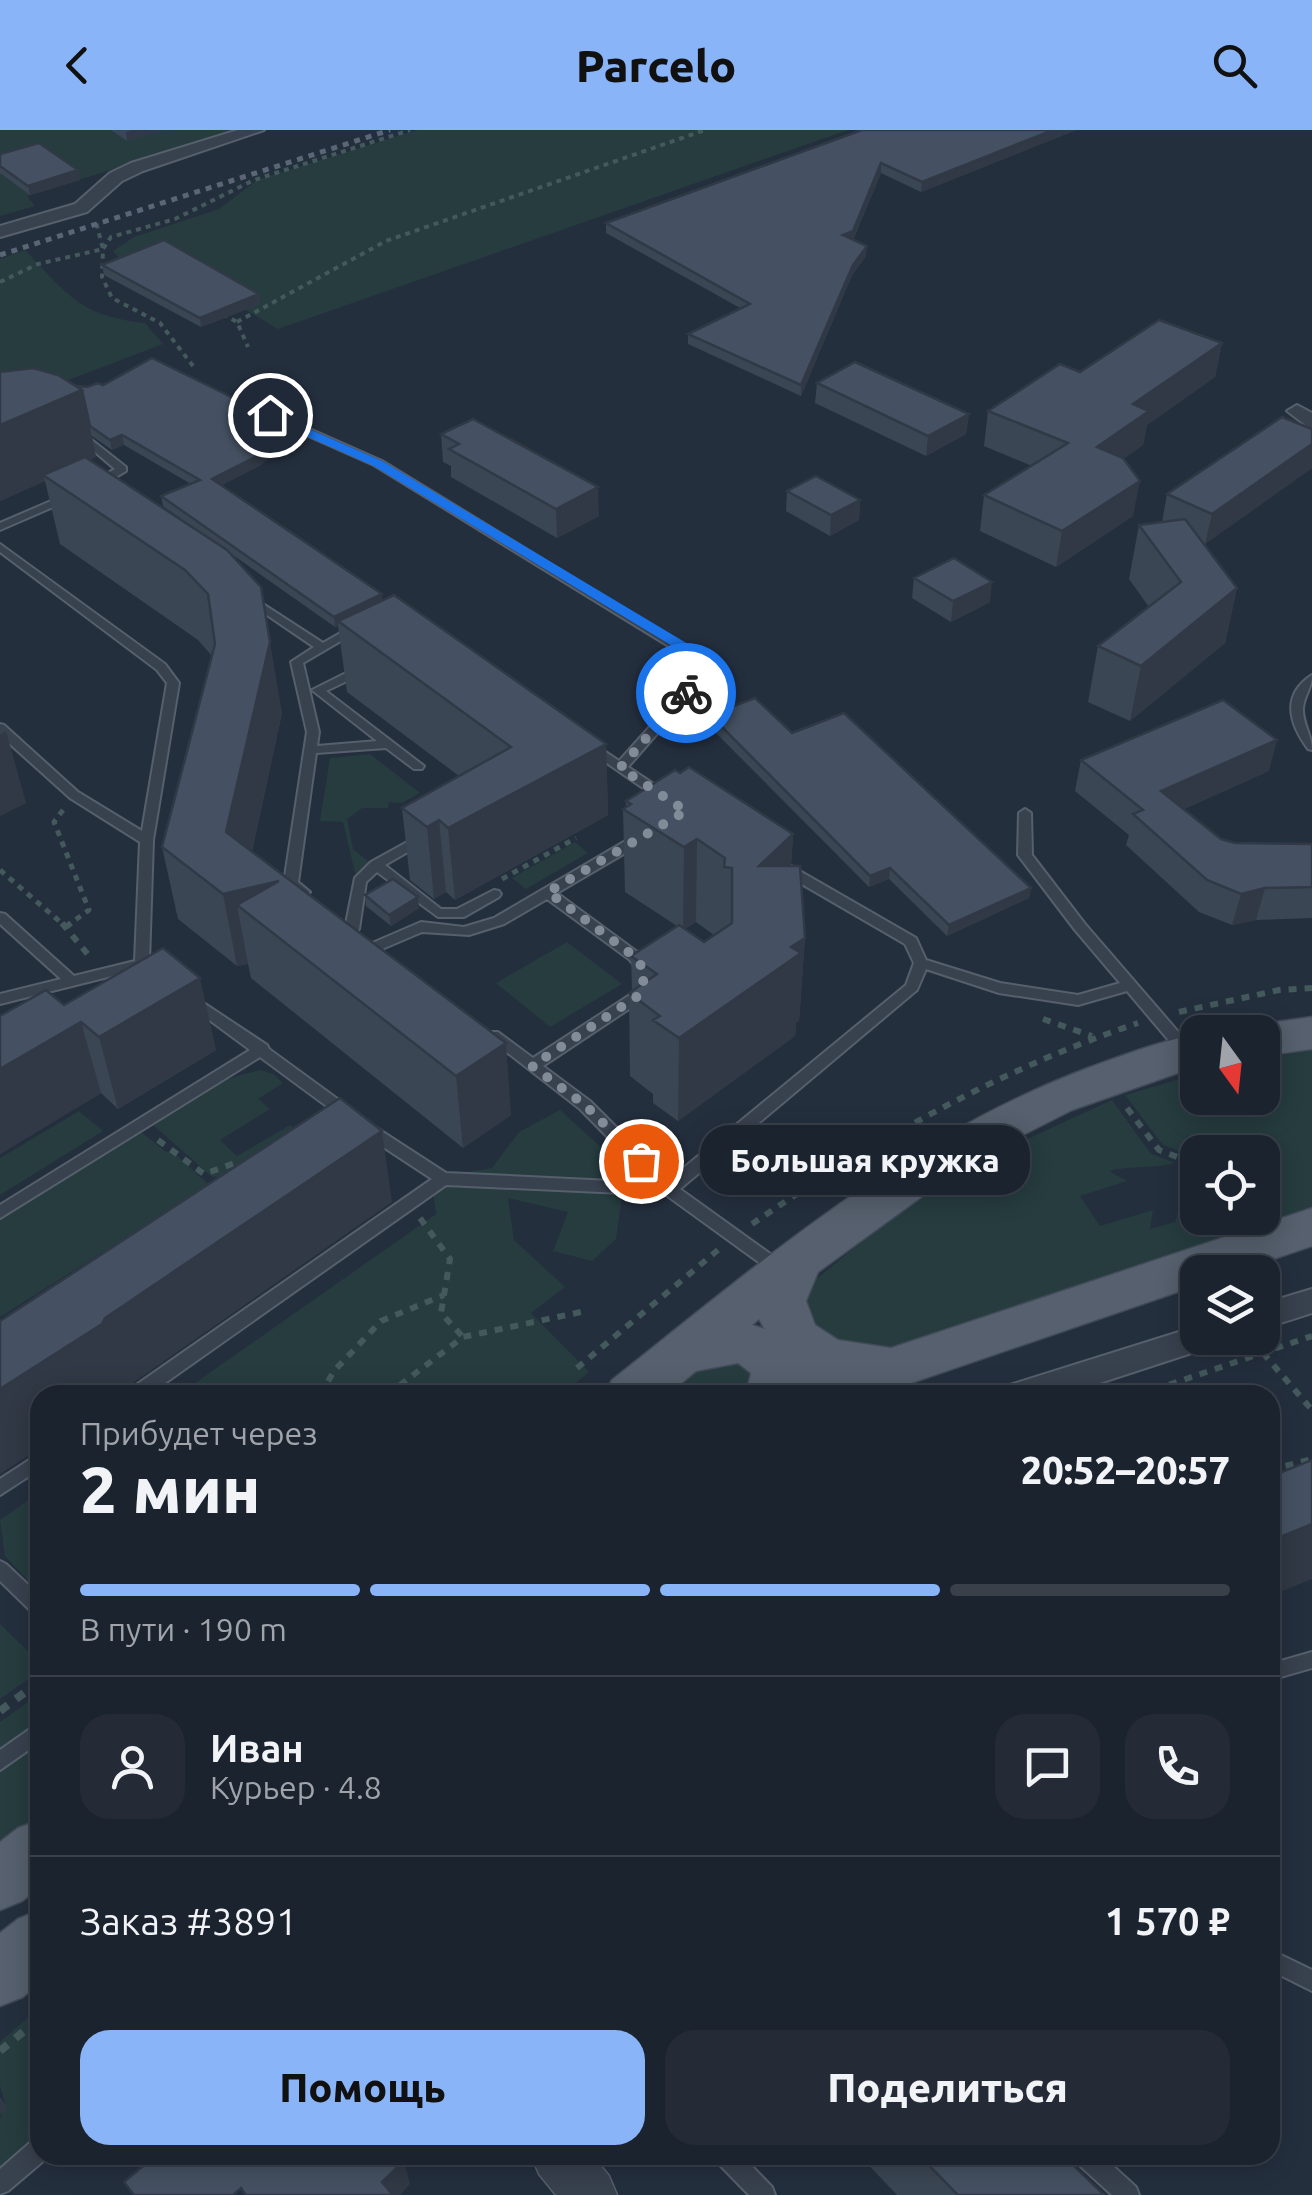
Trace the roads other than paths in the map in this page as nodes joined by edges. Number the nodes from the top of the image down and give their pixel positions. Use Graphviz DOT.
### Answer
graph roads {
  1 [pos="256,130"];
  2 [pos="0,232"];
  3 [pos="228,397"];
  4 [pos="59,430"];
  5 [pos="72,495"];
  6 [pos="104,497"];
  7 [pos="0,527"];
  8 [pos="0,546"];
  9 [pos="243,593"];
  10 [pos="364,625"];
  11 [pos="320,646"];
  12 [pos="380,660"];
  13 [pos="1312,679"];
  14 [pos="0,728"];
  15 [pos="572,735"];
  16 [pos="389,744"];
  17 [pos="1312,746"];
  18 [pos="310,750"];
  19 [pos="418,766"];
  20 [pos="620,768"];
  21 [pos="671,801"];
  22 [pos="1025,813"];
  23 [pos="431,832"];
  24 [pos="649,833"];
  25 [pos="147,840"];
  26 [pos="766,858"];
  27 [pos="376,865"];
  28 [pos="490,891"];
  29 [pos="548,892"];
  30 [pos="318,903"];
  31 [pos="0,917"];
  32 [pos="921,963"];
  33 [pos="142,964"];
  34 [pos="157,975"];
  35 [pos="71,982"];
  36 [pos="172,986"];
  37 [pos="1132,986"];
  38 [pos="44,988"];
  39 [pos="0,1000"];
  40 [pos="0,1016"];
  41 [pos="480,1026"];
  42 [pos="1312,1033"];
  43 [pos="1280,1037"];
  44 [pos="1180,1038"];
  45 [pos="262,1049"];
  46 [pos="1180,1052"];
  47 [pos="532,1066"];
  48 [pos="341,1109"];
  49 [pos="326,1119"];
  50 [pos="443,1179"];
  51 [pos="669,1189"];
  52 [pos="0,1212"];
  53 [pos="1312,1227"];
  54 [pos="791,1267"];
  55 [pos="1312,1301"];
  56 [pos="1280,1311"];
  57 [pos="1180,1344"];
  58 [pos="677,1357"];
  59 [pos="898,1366"];
  60 [pos="149,1385"];
  61 [pos="642,1385"];
  62 [pos="774,1385"];
  63 [pos="843,1385"];
  64 [pos="1053,1385"];
  65 [pos="30,1467"];
  66 [pos="0,1488"];
  67 [pos="0,1569"];
  68 [pos="30,1598"];
  69 [pos="1312,1660"];
  70 [pos="1280,1669"];
  71 [pos="30,1738"];
  72 [pos="0,1761"];
  73 [pos="30,1856"];
  74 [pos="0,1880"];
  75 [pos="30,1949"];
  76 [pos="1280,1966"];
  77 [pos="0,1974"];
  78 [pos="1312,1982"];
  79 [pos="30,2158"];
  80 [pos="566,2165"];
  81 [pos="736,2165"];
  82 [pos="1096,2165"];
  83 [pos="0,2183"];
  84 [pos="590,2195"];
  85 [pos="764,2195"];
  86 [pos="1128,2195"];
  1 -- 2 [label="street"];
  3 -- 20 [label="lane"];
  4 -- 6 [label="lane"];
  5 -- 7 [label="lane"];
  8 -- 25 [label="lane"];
  9 -- 11 [label="lane"];
  10 -- 11 [label="lane"];
  11 -- 18 [label="lane"];
  12 -- 16 [label="lane"];
  13 -- 17 [label="lane"];
  14 -- 25 [label="lane"];
  15 -- 20 [label="lane"];
  16 -- 18 [label="lane"];
  16 -- 19 [label="lane"];
  18 -- 30 [label="lane"];
  20 -- 21 [label="lane"];
  22 -- 37 [label="lane"];
  23 -- 27 [label="lane"];
  24 -- 29 [label="lane"];
  25 -- 33 [label="lane"];
  26 -- 32 [label="lane"];
  27 -- 28 [label="lane"];
  27 -- 29 [label="lane"];
  29 -- 47 [label="lane"];
  31 -- 35 [label="lane"];
  32 -- 37 [label="lane"];
  32 -- 51 [label="lane"];
  33 -- 34 [label="lane"];
  33 -- 35 [label="lane"];
  35 -- 38 [label="lane"];
  36 -- 45 [label="lane"];
  37 -- 44 [label="lane"];
  38 -- 39 [label="lane"];
  38 -- 40 [label="lane"];
  41 -- 47 [label="lane"];
  42 -- 43 [label="main road"];
  45 -- 48 [label="lane"];
  45 -- 52 [label="lane"];
  46 -- 54 [label="main road"];
  47 -- 51 [label="lane"];
  48 -- 49 [label="lane"];
  48 -- 50 [label="lane"];
  50 -- 51 [label="lane"];
  50 -- 60 [label="lane"];
  51 -- 54 [label="lane"];
  53 -- 59 [label="main road"];
  54 -- 58 [label="main road"];
  54 -- 59 [label="main road"];
  55 -- 56 [label="street"];
  57 -- 64 [label="street"];
  58 -- 61 [label="main road"];
  58 -- 62 [label="main road"];
  59 -- 63 [label="main road"];
  65 -- 66 [label="lane"];
  67 -- 68 [label="lane"];
  69 -- 70 [label="lane"];
  71 -- 72 [label="lane"];
  73 -- 74 [label="main road"];
  75 -- 77 [label="main road"];
  76 -- 78 [label="lane"];
  79 -- 83 [label="lane"];
  80 -- 84 [label="street"];
  81 -- 85 [label="lane"];
  82 -- 86 [label="lane"];
}
